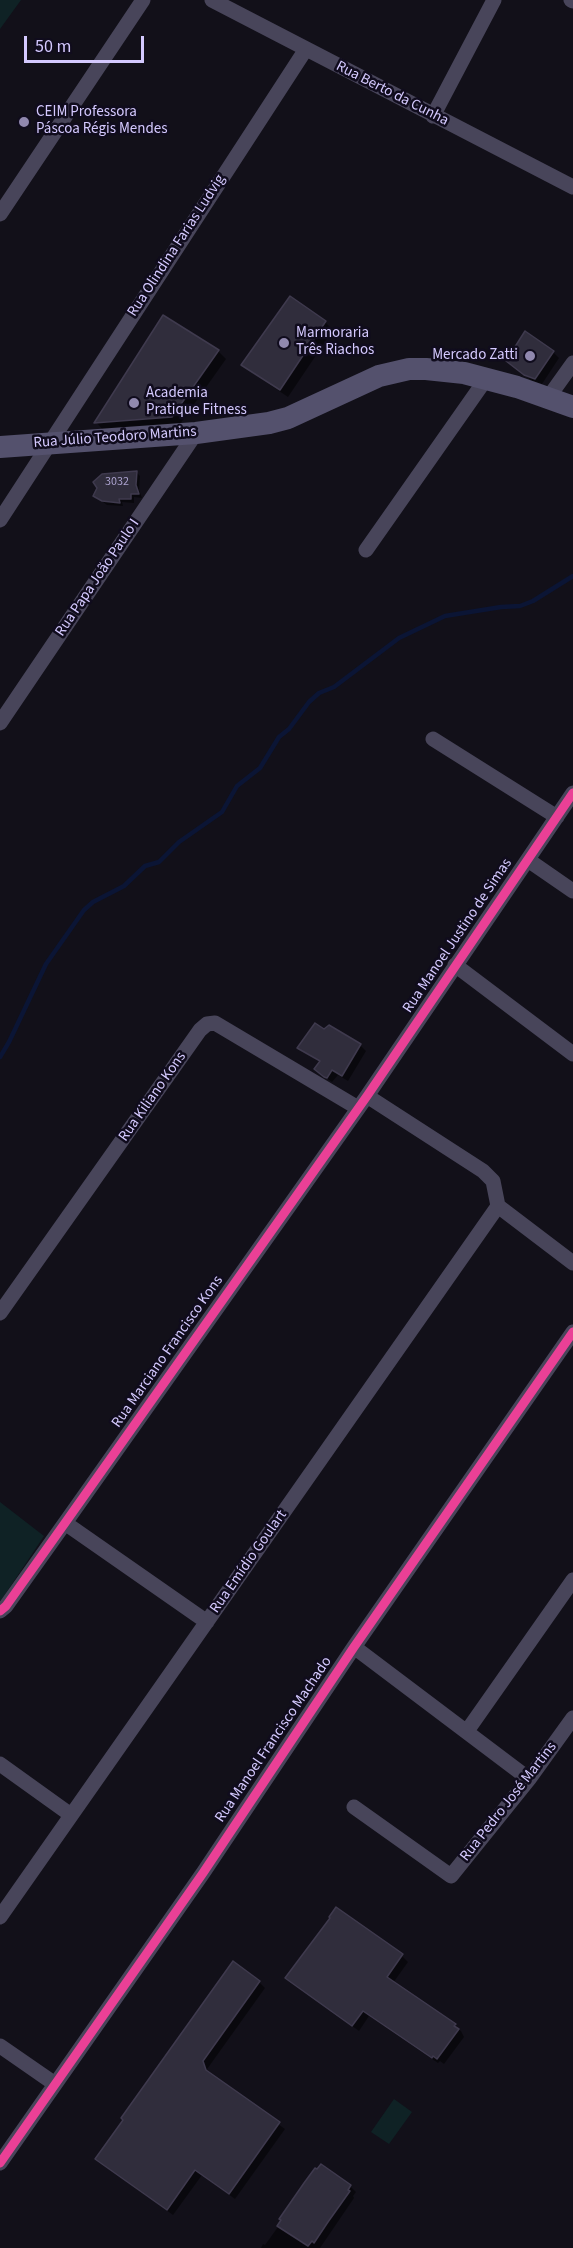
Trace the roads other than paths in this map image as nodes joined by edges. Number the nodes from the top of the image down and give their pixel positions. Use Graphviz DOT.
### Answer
graph roads {
  1 [pos="143,0"];
  2 [pos="212,0"];
  3 [pos="494,0"];
  4 [pos="306,50"];
  5 [pos="433,116"];
  6 [pos="573,187"];
  7 [pos="0,214"];
  8 [pos="573,363"];
  9 [pos="486,379"];
  10 [pos="548,398"];
  11 [pos="573,407"];
  12 [pos="196,433"];
  13 [pos="49,443"];
  14 [pos="0,447"];
  15 [pos="0,520"];
  16 [pos="366,550"];
  17 [pos="0,723"];
  18 [pos="433,739"];
  19 [pos="572,795"];
  20 [pos="557,817"];
  21 [pos="528,860"];
  22 [pos="573,891"];
  23 [pos="455,965"];
  24 [pos="573,1054"];
  25 [pos="363,1102"];
  26 [pos="498,1206"];
  27 [pos="573,1263"];
  28 [pos="0,1313"];
  29 [pos="573,1332"];
  30 [pos="65,1523"];
  31 [pos="573,1580"];
  32 [pos="0,1611"];
  33 [pos="207,1622"];
  34 [pos="354,1647"];
  35 [pos="573,1718"];
  36 [pos="467,1731"];
  37 [pos="0,1764"];
  38 [pos="529,1779"];
  39 [pos="354,1807"];
  40 [pos="71,1815"];
  41 [pos="0,1917"];
  42 [pos="0,2046"];
  43 [pos="55,2084"];
  44 [pos="0,2163"];
  1 -- 7 [label="street"];
  2 -- 4 [label="street, Rua Berto da Cunha"];
  3 -- 5 [label="street"];
  4 -- 5 [label="street, Rua Berto da Cunha"];
  4 -- 13 [label="street, Rua Olindina Farias Ludvig"];
  5 -- 6 [label="street, Rua Berto da Cunha"];
  8 -- 10 [label="street"];
  9 -- 10 [label="main road, Rua Júlio Teodoro Martins"];
  9 -- 12 [label="main road, Rua Júlio Teodoro Martins"];
  9 -- 16 [label="street"];
  10 -- 11 [label="main road, Rua Júlio Teodoro Martins"];
  12 -- 13 [label="main road, Rua Júlio Teodoro Martins"];
  12 -- 17 [label="street, Rua Papa João Paulo I"];
  13 -- 14 [label="main road, Rua Júlio Teodoro Martins"];
  13 -- 15 [label="street, Rua Olindina Farias Ludvig"];
  18 -- 20 [label="street"];
  19 -- 20 [label="street, Rua Manoel Justino de Simas"];
  20 -- 21 [label="street, Rua Manoel Justino de Simas"];
  21 -- 22 [label="street"];
  21 -- 23 [label="street, Rua Manoel Justino de Simas"];
  23 -- 24 [label="street"];
  23 -- 25 [label="street, Rua Manoel Justino de Simas"];
  25 -- 26 [label="street, Rua Kiliano Kons"];
  25 -- 28 [label="street, Rua Kiliano Kons"];
  25 -- 30 [label="street, Rua Marciano Francisco Kons"];
  26 -- 27 [label="street"];
  26 -- 33 [label="street, Rua Emídio Goulart"];
  29 -- 34 [label="street, Rua Manoel Francisco Machado"];
  30 -- 32 [label="street, Rua Marciano Francisco Kons"];
  30 -- 33 [label="street"];
  31 -- 36 [label="street"];
  33 -- 40 [label="street, Rua Emídio Goulart"];
  34 -- 36 [label="street"];
  34 -- 43 [label="street, Rua Manoel Francisco Machado"];
  35 -- 38 [label="street, Rua Pedro José Martins"];
  36 -- 38 [label="street"];
  37 -- 40 [label="street"];
  38 -- 39 [label="street, Rua Pedro José Martins"];
  40 -- 41 [label="street, Rua Emídio Goulart"];
  42 -- 43 [label="street"];
  43 -- 44 [label="street, Rua Manoel Francisco Machado"];
}
